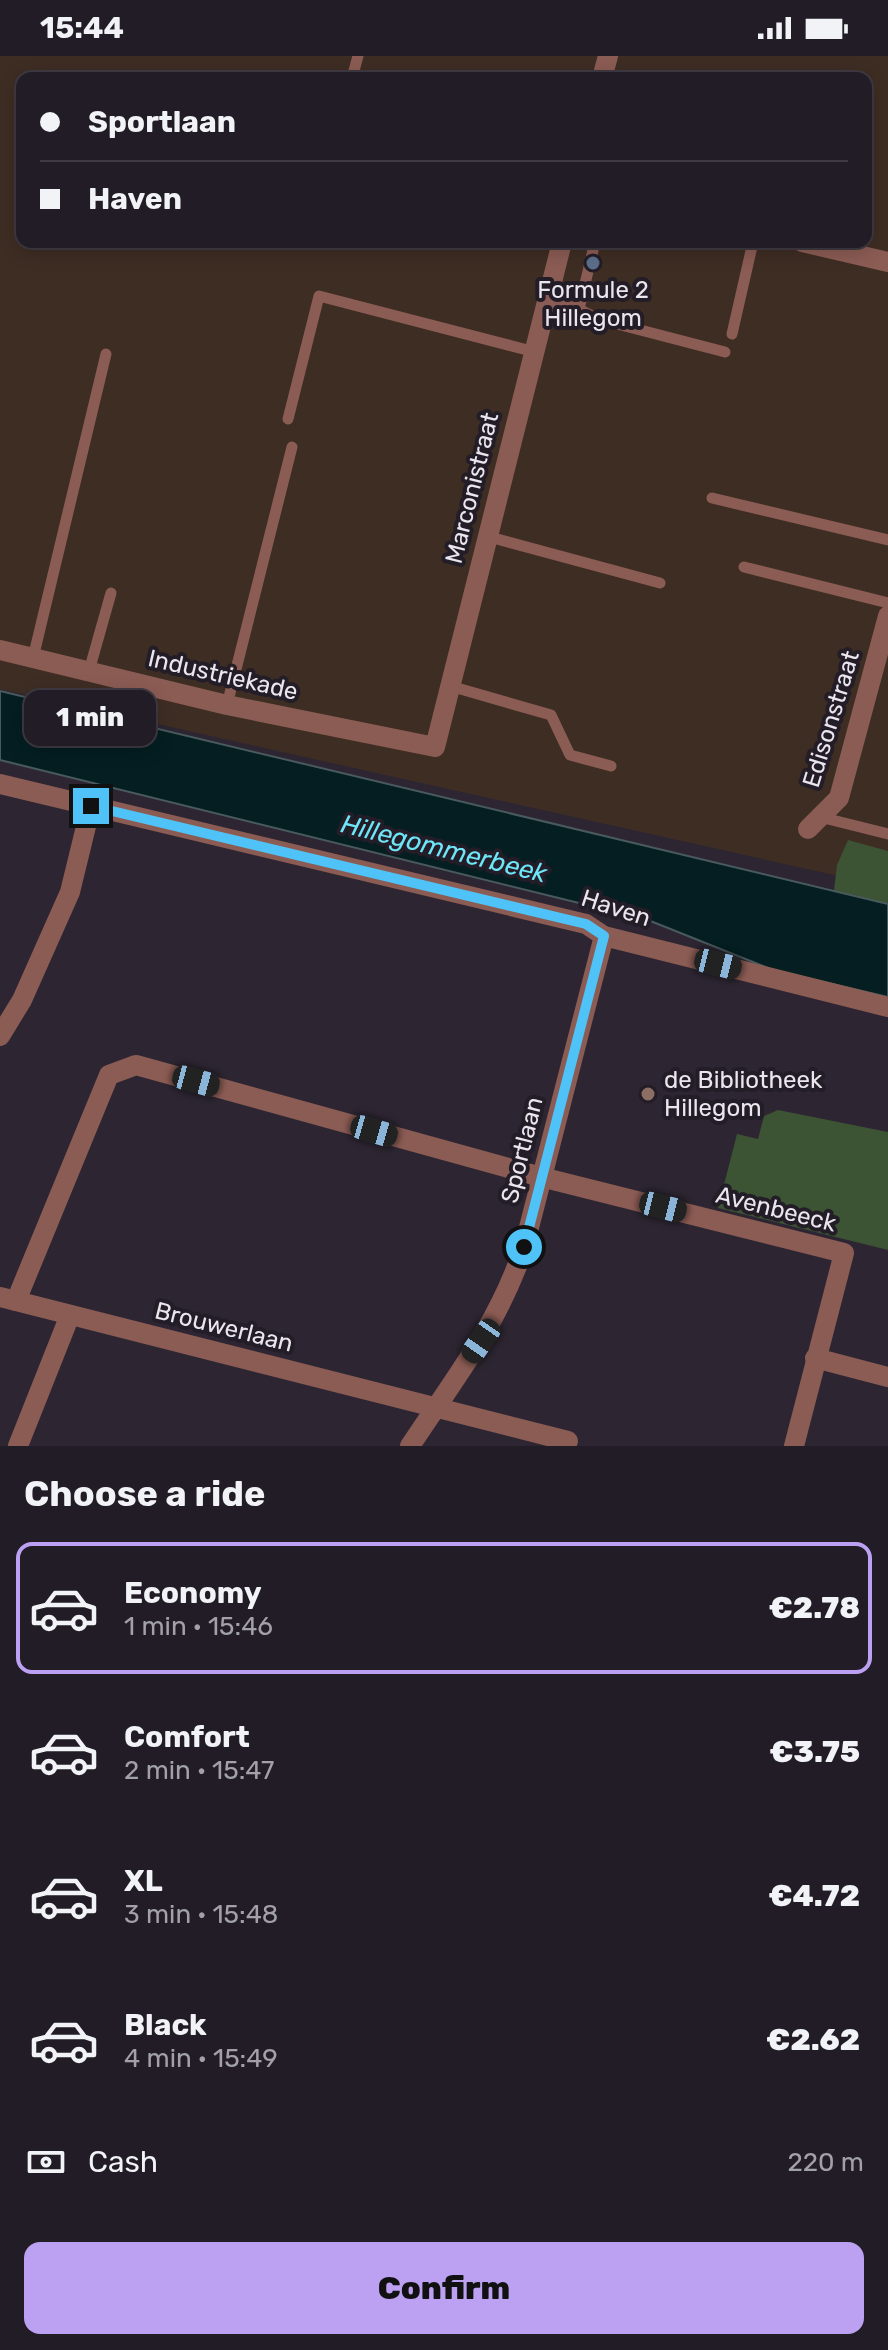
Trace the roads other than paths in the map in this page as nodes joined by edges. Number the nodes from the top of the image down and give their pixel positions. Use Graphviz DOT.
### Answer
graph roads {
  1 [pos="560,248"];
  2 [pos="594,248"];
  3 [pos="752,248"];
  4 [pos="828,248"];
  5 [pos="888,262"];
  6 [pos="547,300"];
  7 [pos="579,309"];
  8 [pos="732,334"];
  9 [pos="535,352"];
  10 [pos="725,352"];
  11 [pos="106,354"];
  12 [pos="288,419"];
  13 [pos="292,447"];
  14 [pos="712,498"];
  15 [pos="486,536"];
  16 [pos="888,540"];
  17 [pos="744,567"];
  18 [pos="660,583"];
  19 [pos="111,593"];
  20 [pos="888,603"];
  21 [pos="888,616"];
  22 [pos="0,650"];
  23 [pos="33,658"];
  24 [pos="89,671"];
  25 [pos="450,686"];
  26 [pos="227,705"];
  27 [pos="435,747"];
  28 [pos="611,766"];
  29 [pos="0,784"];
  30 [pos="91,806"];
  31 [pos="814,823"];
  32 [pos="888,834"];
  33 [pos="604,936"];
  34 [pos="888,1007"];
  35 [pos="0,1036"];
  36 [pos="541,1177"];
  37 [pos="8,1299"];
  38 [pos="70,1315"];
  39 [pos="815,1358"];
  40 [pos="888,1377"];
  41 [pos="434,1409"];
  42 [pos="568,1441"];
  43 [pos="18,1446"];
  44 [pos="410,1446"];
  45 [pos="794,1446"];
  1 -- 6 [label="street, Marconistraat"];
  2 -- 7 [label="lane"];
  3 -- 8 [label="lane"];
  4 -- 5 [label="street"];
  6 -- 7 [label="lane"];
  6 -- 9 [label="street, Marconistraat"];
  7 -- 10 [label="lane"];
  9 -- 12 [label="lane"];
  9 -- 15 [label="street, Marconistraat"];
  11 -- 23 [label="lane"];
  13 -- 26 [label="lane"];
  14 -- 16 [label="lane"];
  15 -- 18 [label="lane"];
  15 -- 25 [label="street, Marconistraat"];
  17 -- 20 [label="lane"];
  19 -- 24 [label="lane"];
  21 -- 31 [label="street, Edisonstraat"];
  22 -- 23 [label="street, Industriekade"];
  23 -- 24 [label="street, Industriekade"];
  24 -- 26 [label="street, Industriekade"];
  25 -- 27 [label="street, Marconistraat"];
  25 -- 28 [label="lane"];
  26 -- 27 [label="street, Industriekade"];
  29 -- 30 [label="street, Haven"];
  30 -- 33 [label="street, Haven"];
  30 -- 35 [label="street"];
  31 -- 32 [label="lane"];
  33 -- 34 [label="street, Haven"];
  33 -- 36 [label="street, Sportlaan"];
  36 -- 37 [label="street"];
  36 -- 39 [label="street, Avenbeeck"];
  36 -- 41 [label="street, Sportlaan"];
  37 -- 38 [label="street, Brouwerlaan"];
  38 -- 41 [label="street, Brouwerlaan"];
  38 -- 43 [label="street"];
  39 -- 40 [label="street"];
  39 -- 45 [label="street, Avenbeeck"];
  41 -- 42 [label="street"];
  41 -- 44 [label="street, Sportlaan"];
}
